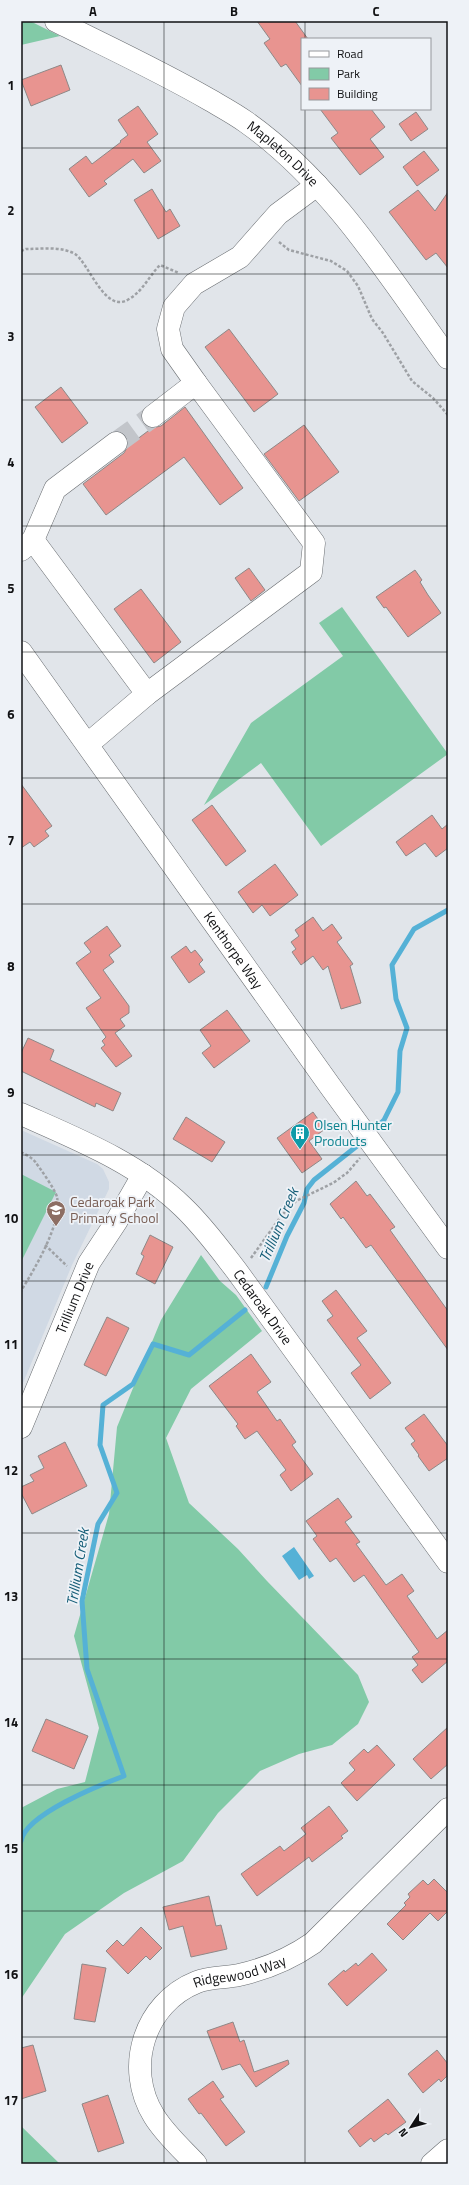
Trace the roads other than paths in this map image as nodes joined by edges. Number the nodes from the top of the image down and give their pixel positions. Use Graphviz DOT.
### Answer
graph roads {
  1 [pos="56,21"];
  2 [pos="317,185"];
  3 [pos="448,358"];
  4 [pos="196,383"];
  5 [pos="153,416"];
  6 [pos="116,443"];
  7 [pos="27,545"];
  8 [pos="21,652"];
  9 [pos="147,694"];
  10 [pos="88,744"];
  11 [pos="21,1114"];
  12 [pos="143,1175"];
  13 [pos="448,1248"];
  14 [pos="21,1427"];
  15 [pos="448,1562"];
  16 [pos="448,1809"];
  17 [pos="448,2150"];
  18 [pos="196,2164"];
  19 [pos="432,2164"];
  1 -- 2 [label="street, Mapleton Drive"];
  2 -- 3 [label="street, Mapleton Drive"];
  2 -- 4 [label="street"];
  4 -- 5 [label="street"];
  4 -- 9 [label="street"];
  6 -- 7 [label="street"];
  7 -- 9 [label="street"];
  8 -- 10 [label="street, Kenthorpe Way"];
  9 -- 10 [label="street"];
  10 -- 13 [label="street, Kenthorpe Way"];
  11 -- 12 [label="street, Cedaroak Drive"];
  12 -- 14 [label="street, Trillium Drive"];
  12 -- 15 [label="street, Cedaroak Drive"];
  16 -- 18 [label="street, Ridgewood Way"];
  17 -- 19 [label="street"];
}
